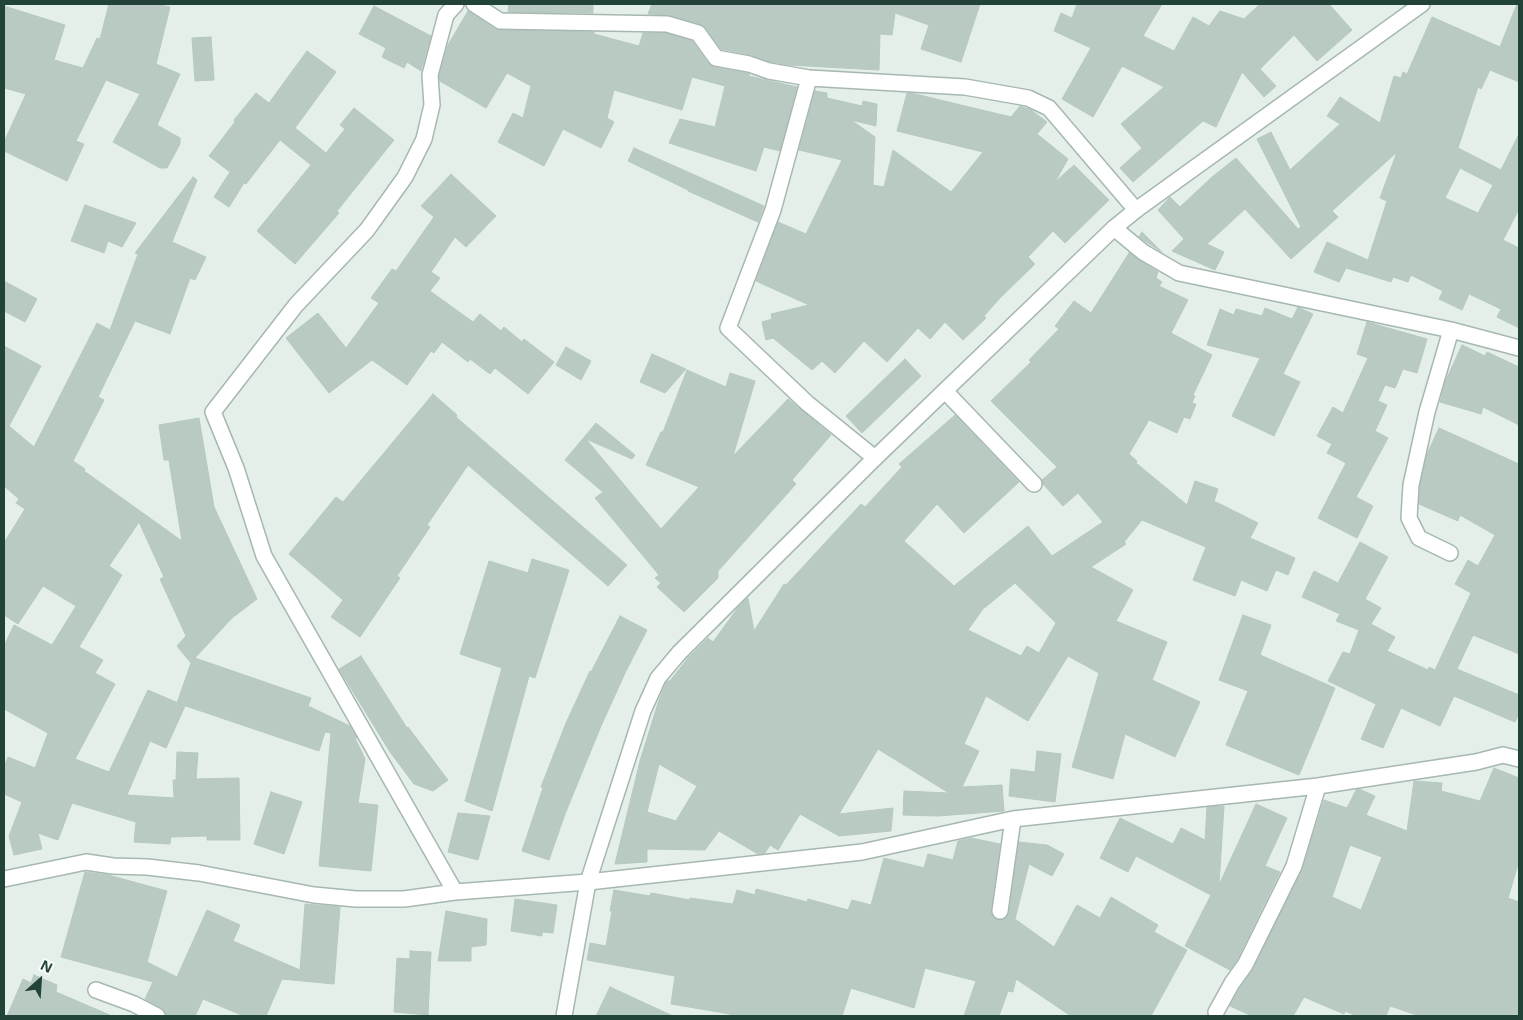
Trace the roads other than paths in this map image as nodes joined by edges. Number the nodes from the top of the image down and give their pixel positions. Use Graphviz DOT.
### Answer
graph roads {
  1 [pos="456,4"];
  2 [pos="474,4"];
  3 [pos="1422,4"];
  4 [pos="809,78"];
  5 [pos="1136,210"];
  6 [pos="1114,228"];
  7 [pos="1451,330"];
  8 [pos="1519,348"];
  9 [pos="945,391"];
  10 [pos="875,458"];
  11 [pos="1034,484"];
  12 [pos="1450,553"];
  13 [pos="1519,759"];
  14 [pos="1318,786"];
  15 [pos="1012,819"];
  16 [pos="4,879"];
  17 [pos="588,882"];
  18 [pos="455,892"];
  19 [pos="1000,911"];
  20 [pos="96,990"];
  21 [pos="1216,1012"];
  22 [pos="157,1016"];
  23 [pos="564,1016"];
  1 -- 18 [label="street"];
  2 -- 4 [label="street"];
  3 -- 5 [label="street"];
  4 -- 5 [label="street"];
  4 -- 10 [label="street"];
  5 -- 6 [label="street"];
  6 -- 7 [label="street"];
  6 -- 9 [label="street"];
  7 -- 8 [label="street"];
  7 -- 12 [label="street"];
  9 -- 10 [label="street"];
  9 -- 11 [label="street"];
  10 -- 17 [label="street"];
  13 -- 14 [label="street"];
  14 -- 15 [label="street"];
  14 -- 21 [label="street"];
  15 -- 17 [label="street"];
  15 -- 19 [label="street"];
  16 -- 18 [label="street"];
  17 -- 18 [label="street"];
  17 -- 23 [label="street"];
  20 -- 22 [label="street"];
}
